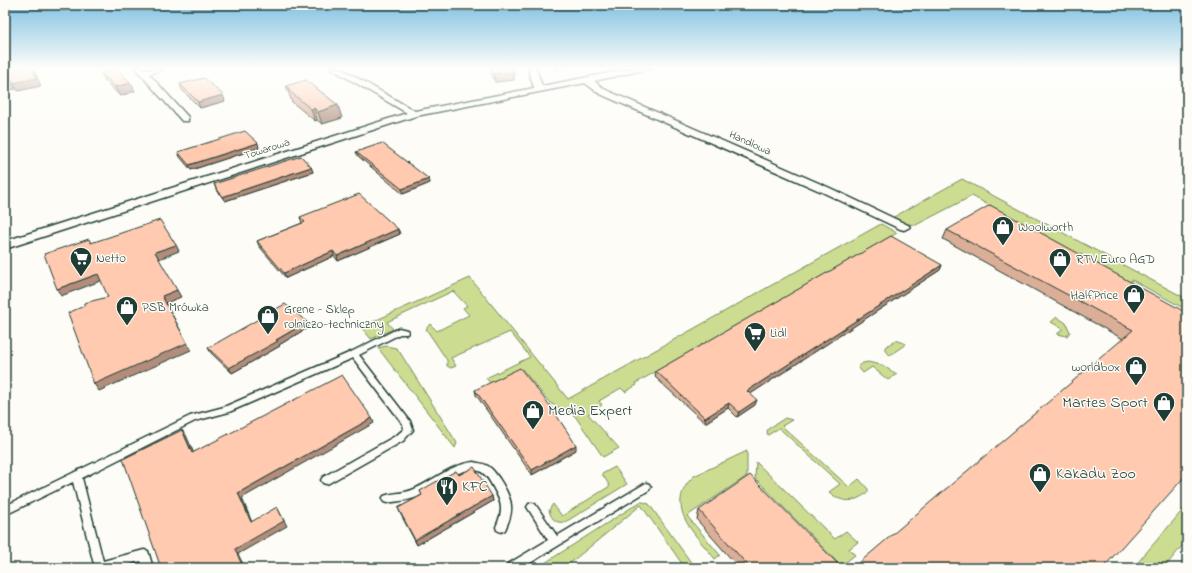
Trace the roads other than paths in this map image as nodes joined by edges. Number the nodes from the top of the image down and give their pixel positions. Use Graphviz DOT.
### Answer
graph roads {
  1 [pos="163,95"];
  2 [pos="381,95"];
  3 [pos="510,95"];
  4 [pos="609,95"];
  5 [pos="414,114"];
  6 [pos="185,119"];
  7 [pos="904,228"];
  8 [pos="5,245"];
  9 [pos="404,332"];
  10 [pos="354,354"];
  11 [pos="77,477"];
  12 [pos="326,480"];
  13 [pos="646,486"];
  14 [pos="387,499"];
  15 [pos="532,507"];
  16 [pos="5,511"];
  17 [pos="501,526"];
  18 [pos="555,542"];
  19 [pos="101,567"];
  20 [pos="148,568"];
  21 [pos="512,568"];
  1 -- 6 [label="street"];
  2 -- 5 [label="street"];
  3 -- 5 [label="street, Towarowa"];
  4 -- 7 [label="street, Handlowa"];
  5 -- 8 [label="street, Towarowa"];
  9 -- 10 [label="lane"];
  10 -- 11 [label="lane"];
  10 -- 12 [label="lane"];
  11 -- 16 [label="lane"];
  11 -- 19 [label="lane"];
  13 -- 18 [label="lane"];
  14 -- 17 [label="lane"];
  15 -- 18 [label="lane"];
  18 -- 21 [label="lane"];
  19 -- 20 [label="lane"];
}
